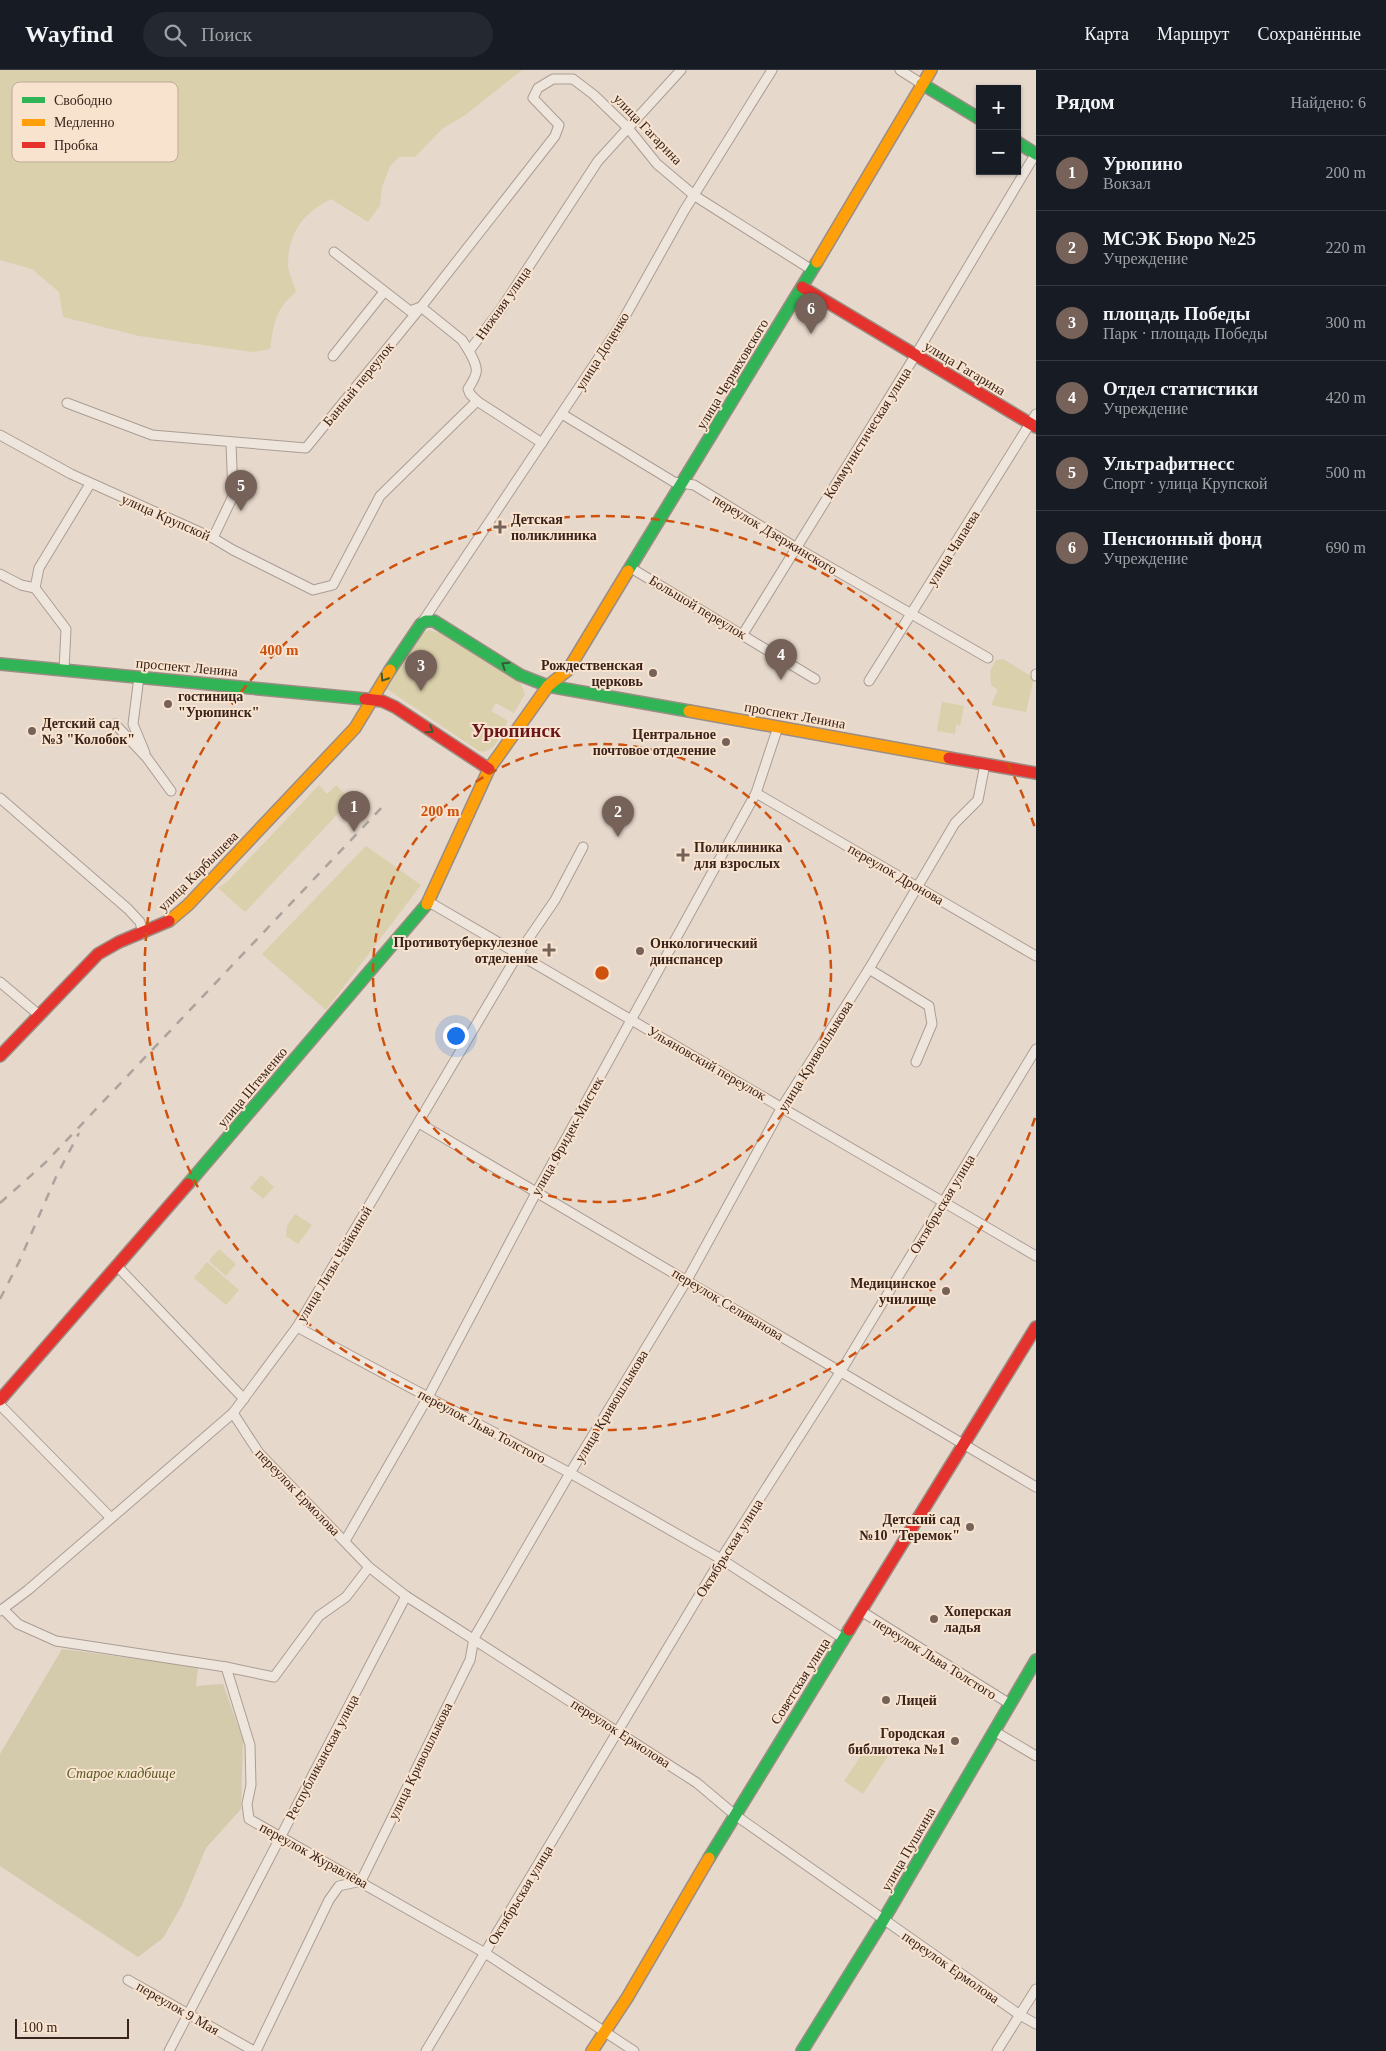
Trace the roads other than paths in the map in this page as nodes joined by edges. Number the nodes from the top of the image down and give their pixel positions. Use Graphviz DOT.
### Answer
graph roads {
  1 [pos="681,70"];
  2 [pos="772,70"];
  3 [pos="900,70"];
  4 [pos="931,70"];
  5 [pos="922,84"];
  6 [pos="976,117"];
  7 [pos="559,125"];
  8 [pos="628,128"];
  9 [pos="1021,144"];
  10 [pos="1036,153"];
  11 [pos="695,196"];
  12 [pos="334,252"];
  13 [pos="812,270"];
  14 [pos="802,287"];
  15 [pos="384,292"];
  16 [pos="421,307"];
  17 [pos="470,351"];
  18 [pos="332,356"];
  19 [pos="915,356"];
  20 [pos="477,401"];
  21 [pos="67,403"];
  22 [pos="562,414"];
  23 [pos="1034,422"];
  24 [pos="0,435"];
  25 [pos="231,443"];
  26 [pos="542,443"];
  27 [pos="684,482"];
  28 [pos="90,484"];
  29 [pos="213,538"];
  30 [pos="795,547"];
  31 [pos="631,568"];
  32 [pos="0,574"];
  33 [pos="35,588"];
  34 [pos="912,614"];
  35 [pos="420,624"];
  36 [pos="743,634"];
  37 [pos="988,658"];
  38 [pos="0,664"];
  39 [pos="64,670"];
  40 [pos="138,677"];
  41 [pos="815,679"];
  42 [pos="869,681"];
  43 [pos="548,686"];
  44 [pos="372,700"];
  45 [pos="114,724"];
  46 [pos="778,727"];
  47 [pos="147,758"];
  48 [pos="985,764"];
  49 [pos="489,769"];
  50 [pos="1036,773"];
  51 [pos="171,791"];
  52 [pos="756,793"];
  53 [pos="0,798"];
  54 [pos="583,847"];
  55 [pos="917,887"];
  56 [pos="429,902"];
  57 [pos="143,933"];
  58 [pos="518,954"];
  59 [pos="1036,956"];
  60 [pos="869,969"];
  61 [pos="0,982"];
  62 [pos="39,1015"];
  63 [pos="631,1018"];
  64 [pos="1036,1048"];
  65 [pos="0,1056"];
  66 [pos="916,1062"];
  67 [pos="782,1107"];
  68 [pos="419,1123"];
  69 [pos="537,1191"];
  70 [pos="943,1201"];
  71 [pos="1036,1256"];
  72 [pos="118,1268"];
  73 [pos="687,1280"];
  74 [pos="297,1327"];
  75 [pos="1036,1327"];
  76 [pos="841,1371"];
  77 [pos="428,1397"];
  78 [pos="244,1399"];
  79 [pos="0,1400"];
  80 [pos="0,1405"];
  81 [pos="234,1413"];
  82 [pos="963,1445"];
  83 [pos="570,1473"];
  84 [pos="1036,1486"];
  85 [pos="111,1518"];
  86 [pos="345,1541"];
  87 [pos="721,1559"];
  88 [pos="369,1567"];
  89 [pos="406,1596"];
  90 [pos="1,1610"];
  91 [pos="861,1611"];
  92 [pos="474,1638"];
  93 [pos="844,1639"];
  94 [pos="1036,1660"];
  95 [pos="226,1667"];
  96 [pos="1010,1704"];
  97 [pos="994,1731"];
  98 [pos="618,1732"];
  99 [pos="1036,1756"];
  100 [pos="736,1815"];
  101 [pos="280,1838"];
  102 [pos="361,1881"];
  103 [pos="884,1919"];
  104 [pos="485,1953"];
  105 [pos="128,1980"];
  106 [pos="1036,1989"];
  107 [pos="187,2015"];
  108 [pos="1020,2015"];
  109 [pos="1036,2024"];
  110 [pos="605,2032"];
  111 [pos="169,2051"];
  112 [pos="255,2051"];
  113 [pos="426,2051"];
  114 [pos="592,2051"];
  115 [pos="634,2051"];
  116 [pos="802,2051"];
  117 [pos="997,2051"];
  1 -- 8 [label="street, Нижняя улица"];
  2 -- 11 [label="street, улица Доценко"];
  3 -- 5 [label="street"];
  4 -- 5 [label="main road, улица Черняховского"];
  5 -- 6 [label="main road"];
  5 -- 13 [label="main road, улица Черняховского"];
  7 -- 8 [label="street, улица Гагарина"];
  7 -- 16 [label="street, Банный переулок"];
  8 -- 11 [label="street, улица Гагарина"];
  8 -- 17 [label="street, Нижняя улица"];
  9 -- 10 [label="main road"];
  10 -- 19 [label="street, Коммунистическая улица"];
  11 -- 13 [label="street, улица Гагарина"];
  11 -- 22 [label="street, улица Доценко"];
  12 -- 15 [label="street"];
  13 -- 14 [label="main road, улица Черняховского"];
  14 -- 19 [label="main road, улица Гагарина"];
  14 -- 27 [label="main road, улица Черняховского"];
  15 -- 16 [label="street"];
  15 -- 18 [label="street"];
  16 -- 17 [label="street"];
  16 -- 25 [label="street, Банный переулок"];
  17 -- 20 [label="street, Нижняя улица"];
  19 -- 23 [label="main road, улица Гагарина"];
  19 -- 30 [label="street, Коммунистическая улица"];
  20 -- 26 [label="street"];
  20 -- 29 [label="street, улица Крупской"];
  21 -- 25 [label="street, Банный переулок"];
  22 -- 26 [label="street, улица Доценко"];
  22 -- 27 [label="street, переулок Дзержинского"];
  23 -- 34 [label="street, улица Чапаева"];
  24 -- 28 [label="street, улица Крупской"];
  25 -- 29 [label="street"];
  26 -- 35 [label="street, улица Доценко"];
  27 -- 30 [label="street, переулок Дзержинского"];
  27 -- 31 [label="main road, улица Черняховского"];
  28 -- 29 [label="street, улица Крупской"];
  28 -- 33 [label="street"];
  30 -- 34 [label="street, переулок Дзержинского"];
  30 -- 36 [label="street, Коммунистическая улица"];
  31 -- 36 [label="street, Большой переулок"];
  31 -- 43 [label="main road, улица Черняховского"];
  32 -- 33 [label="street"];
  33 -- 39 [label="street"];
  34 -- 37 [label="street, переулок Дзержинского"];
  34 -- 42 [label="street, улица Чапаева"];
  43 -- 35 [label="main road, проспект Ленина, one-way"];
  35 -- 44 [label="main road, улица Карбышева, one-way"];
  36 -- 41 [label="street, Большой переулок"];
  38 -- 39 [label="main road, проспект Ленина"];
  39 -- 40 [label="main road, проспект Ленина"];
  40 -- 44 [label="main road, проспект Ленина"];
  40 -- 47 [label="street"];
  43 -- 46 [label="main road, проспект Ленина"];
  43 -- 49 [label="main road, улица Черняховского"];
  44 -- 49 [label="main road, проспект Ленина, one-way"];
  44 -- 57 [label="main road, улица Карбышева"];
  45 -- 47 [label="street"];
  46 -- 48 [label="main road, проспект Ленина"];
  46 -- 52 [label="street, улица Фридек-Мистек"];
  47 -- 51 [label="street"];
  48 -- 50 [label="main road, проспект Ленина"];
  48 -- 55 [label="street, улица Кривошлыкова"];
  49 -- 56 [label="main road, улица Штеменко"];
  52 -- 55 [label="street, переулок Дронова"];
  52 -- 63 [label="street, улица Фридек-Мистек"];
  53 -- 57 [label="street"];
  54 -- 58 [label="street, улица Лизы Чайкиной"];
  55 -- 59 [label="street, переулок Дронова"];
  55 -- 60 [label="street, улица Кривошлыкова"];
  56 -- 58 [label="street, Ульяновский переулок"];
  56 -- 72 [label="main road, улица Штеменко"];
  57 -- 62 [label="main road, улица Карбышева"];
  58 -- 63 [label="street, Ульяновский переулок"];
  58 -- 68 [label="street, улица Лизы Чайкиной"];
  60 -- 66 [label="street"];
  60 -- 67 [label="street, улица Кривошлыкова"];
  61 -- 62 [label="street"];
  62 -- 65 [label="main road, улица Карбышева"];
  63 -- 67 [label="street, Ульяновский переулок"];
  63 -- 69 [label="street, улица Фридек-Мистек"];
  64 -- 70 [label="street, Октябрьская улица"];
  67 -- 70 [label="street, Ульяновский переулок"];
  67 -- 73 [label="street, улица Кривошлыкова"];
  68 -- 69 [label="street, переулок Селиванова"];
  68 -- 74 [label="street, улица Лизы Чайкиной"];
  69 -- 73 [label="street, переулок Селиванова"];
  69 -- 77 [label="street, улица Фридек-Мистек"];
  70 -- 71 [label="street, Ульяновский переулок"];
  70 -- 76 [label="street, Октябрьская улица"];
  72 -- 78 [label="street"];
  72 -- 79 [label="main road, улица Штеменко"];
  73 -- 76 [label="street, переулок Селиванова"];
  73 -- 83 [label="street, улица Кривошлыкова"];
  74 -- 77 [label="street, переулок Льва Толстого"];
  74 -- 78 [label="street, улица Лизы Чайкиной"];
  75 -- 82 [label="main road, Советская улица"];
  76 -- 82 [label="street, переулок Селиванова"];
  76 -- 87 [label="street, Октябрьская улица"];
  77 -- 83 [label="street, переулок Льва Толстого"];
  77 -- 86 [label="street, улица Фридек-Мистек"];
  78 -- 81 [label="street, улица Лизы Чайкиной"];
  80 -- 85 [label="street"];
  81 -- 85 [label="street, улица Лизы Чайкиной"];
  81 -- 86 [label="street, переулок Ермолова"];
  82 -- 84 [label="street, переулок Селиванова"];
  82 -- 91 [label="main road, Советская улица"];
  83 -- 87 [label="street, переулок Льва Толстого"];
  83 -- 92 [label="street, улица Кривошлыкова"];
  85 -- 90 [label="street, улица Лизы Чайкиной"];
  86 -- 88 [label="street, переулок Ермолова"];
  87 -- 93 [label="street, переулок Льва Толстого"];
  87 -- 98 [label="street, Октябрьская улица"];
  88 -- 89 [label="street, переулок Ермолова"];
  88 -- 95 [label="street"];
  89 -- 92 [label="street, переулок Ермолова"];
  89 -- 101 [label="street, Республиканская улица"];
  90 -- 95 [label="street"];
  91 -- 93 [label="main road, Советская улица"];
  91 -- 96 [label="street, переулок Льва Толстого"];
  92 -- 98 [label="street, переулок Ермолова"];
  92 -- 102 [label="street, улица Кривошлыкова"];
  93 -- 100 [label="main road, Советская улица"];
  94 -- 96 [label="main road, улица Пушкина"];
  95 -- 101 [label="street, переулок Журавлёва"];
  96 -- 97 [label="main road, улица Пушкина"];
  97 -- 99 [label="street"];
  97 -- 103 [label="main road, улица Пушкина"];
  98 -- 100 [label="street, переулок Ермолова"];
  98 -- 104 [label="street, Октябрьская улица"];
  100 -- 103 [label="street, переулок Ермолова"];
  100 -- 110 [label="main road, Советская улица"];
  101 -- 102 [label="street, переулок Журавлёва"];
  101 -- 107 [label="street, Республиканская улица"];
  102 -- 104 [label="street, переулок Журавлёва"];
  102 -- 112 [label="street"];
  103 -- 108 [label="street, переулок Ермолова"];
  103 -- 116 [label="main road, улица Пушкина"];
  104 -- 110 [label="street, переулок Журавлёва"];
  104 -- 113 [label="street, Октябрьская улица"];
  105 -- 107 [label="street, переулок 9 Мая"];
  106 -- 108 [label="street"];
  107 -- 111 [label="street, Республиканская улица"];
  107 -- 112 [label="street, переулок 9 Мая"];
  108 -- 109 [label="street, переулок Ермолова"];
  108 -- 117 [label="street"];
  110 -- 114 [label="main road, Советская улица"];
  110 -- 115 [label="street, переулок Журавлёва"];
}
